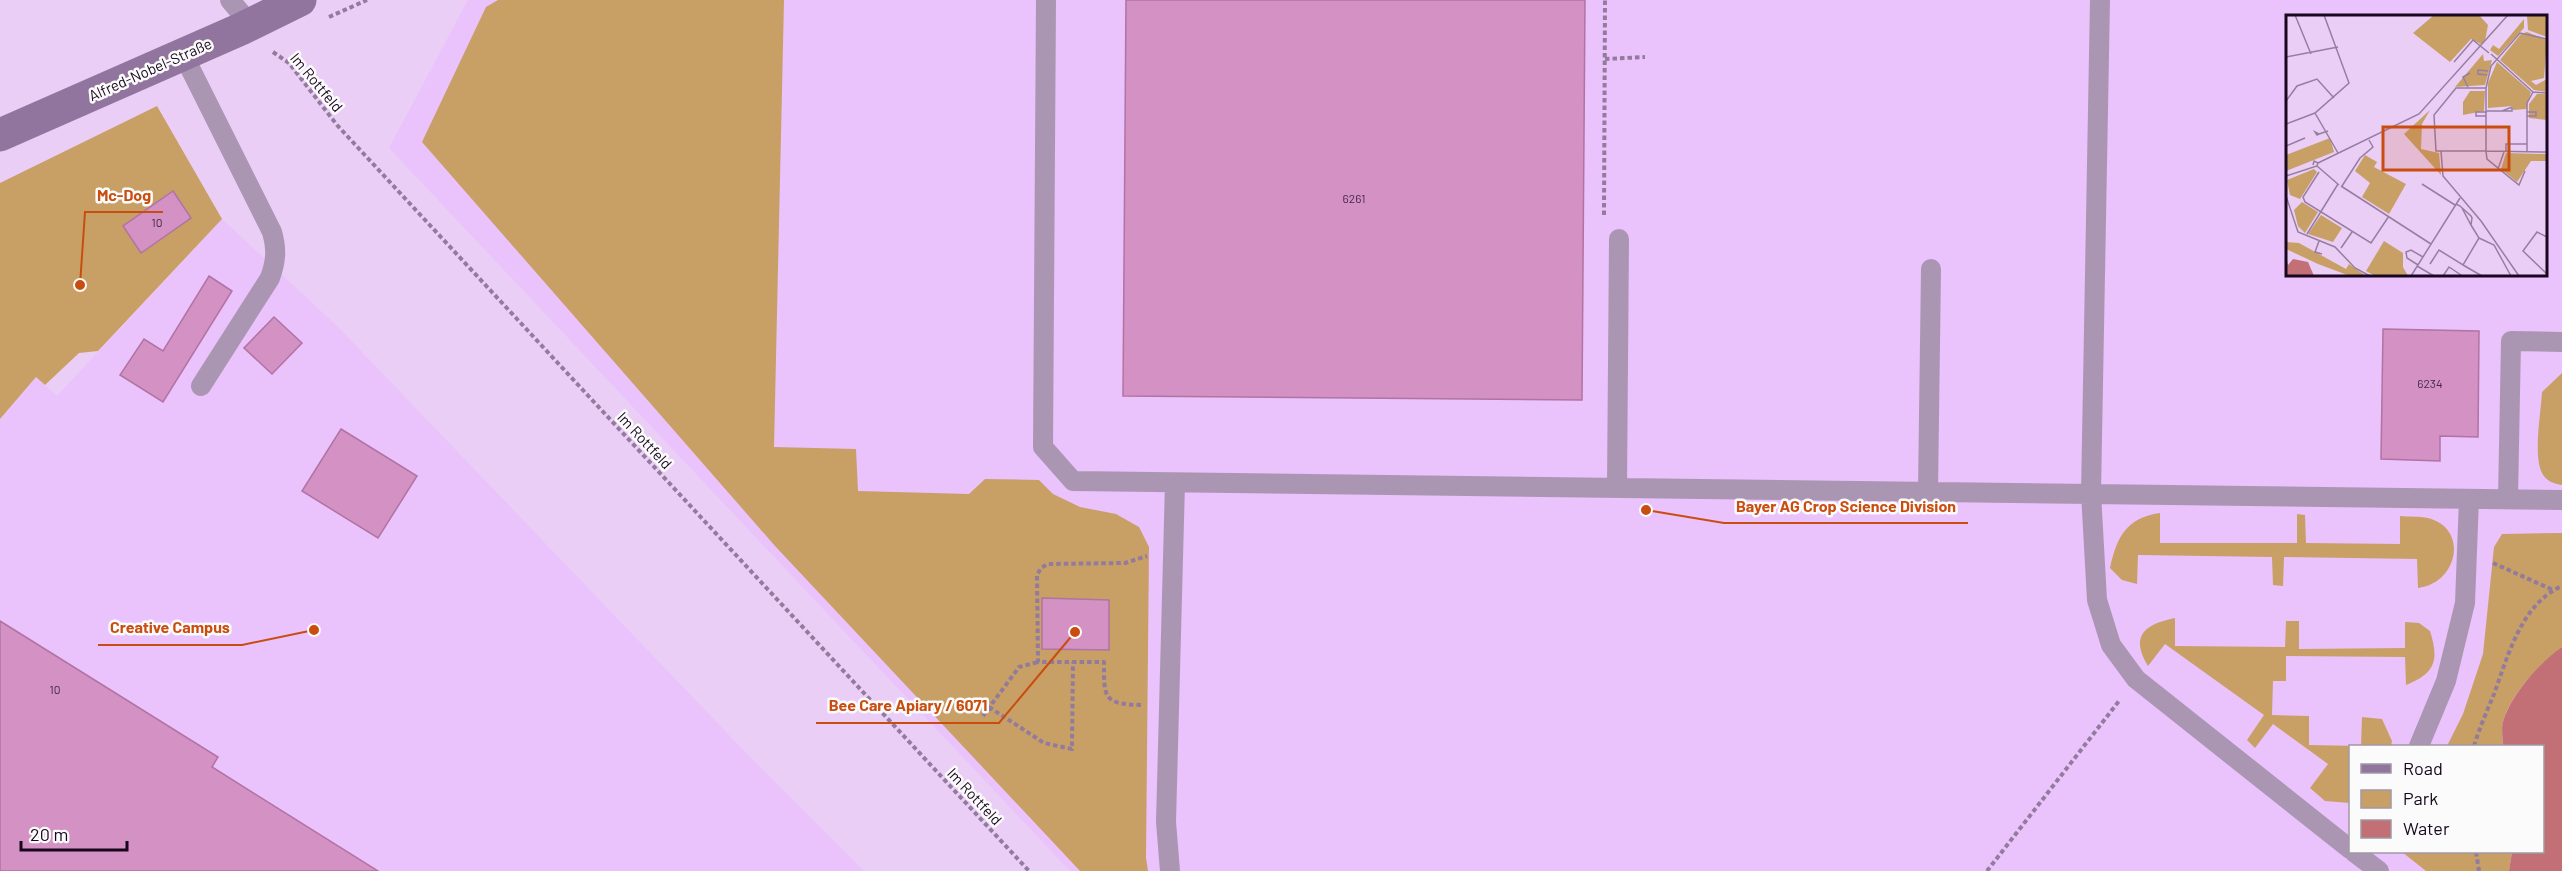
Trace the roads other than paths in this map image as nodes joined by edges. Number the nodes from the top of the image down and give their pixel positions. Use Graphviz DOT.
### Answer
graph roads {
  1 [pos="300,0"];
  2 [pos="1047,0"];
  3 [pos="2100,0"];
  4 [pos="240,18"];
  5 [pos="183,54"];
  6 [pos="0,135"];
  7 [pos="1619,238"];
  8 [pos="1931,269"];
  9 [pos="2562,342"];
  10 [pos="201,386"];
  11 [pos="1175,483"];
  12 [pos="1617,488"];
  13 [pos="1928,491"];
  14 [pos="2091,493"];
  15 [pos="2469,499"];
  16 [pos="2508,500"];
  17 [pos="2562,500"];
  18 [pos="2420,745"];
  19 [pos="2349,847"];
  20 [pos="2356,853"];
  21 [pos="1170,871"];
  22 [pos="2379,871"];
  1 -- 4 [label="street, Alfred-Nobel-Straße"];
  2 -- 11 [label="lane"];
  3 -- 14 [label="lane"];
  4 -- 5 [label="street, Alfred-Nobel-Straße"];
  5 -- 6 [label="street, Alfred-Nobel-Straße"];
  5 -- 10 [label="lane"];
  7 -- 12 [label="lane"];
  8 -- 13 [label="lane"];
  9 -- 16 [label="lane"];
  11 -- 12 [label="lane"];
  11 -- 21 [label="lane"];
  12 -- 13 [label="lane"];
  13 -- 14 [label="lane"];
  14 -- 15 [label="lane"];
  14 -- 19 [label="lane"];
  15 -- 16 [label="lane"];
  15 -- 18 [label="lane"];
  16 -- 17 [label="lane"];
  20 -- 22 [label="lane"];
}
